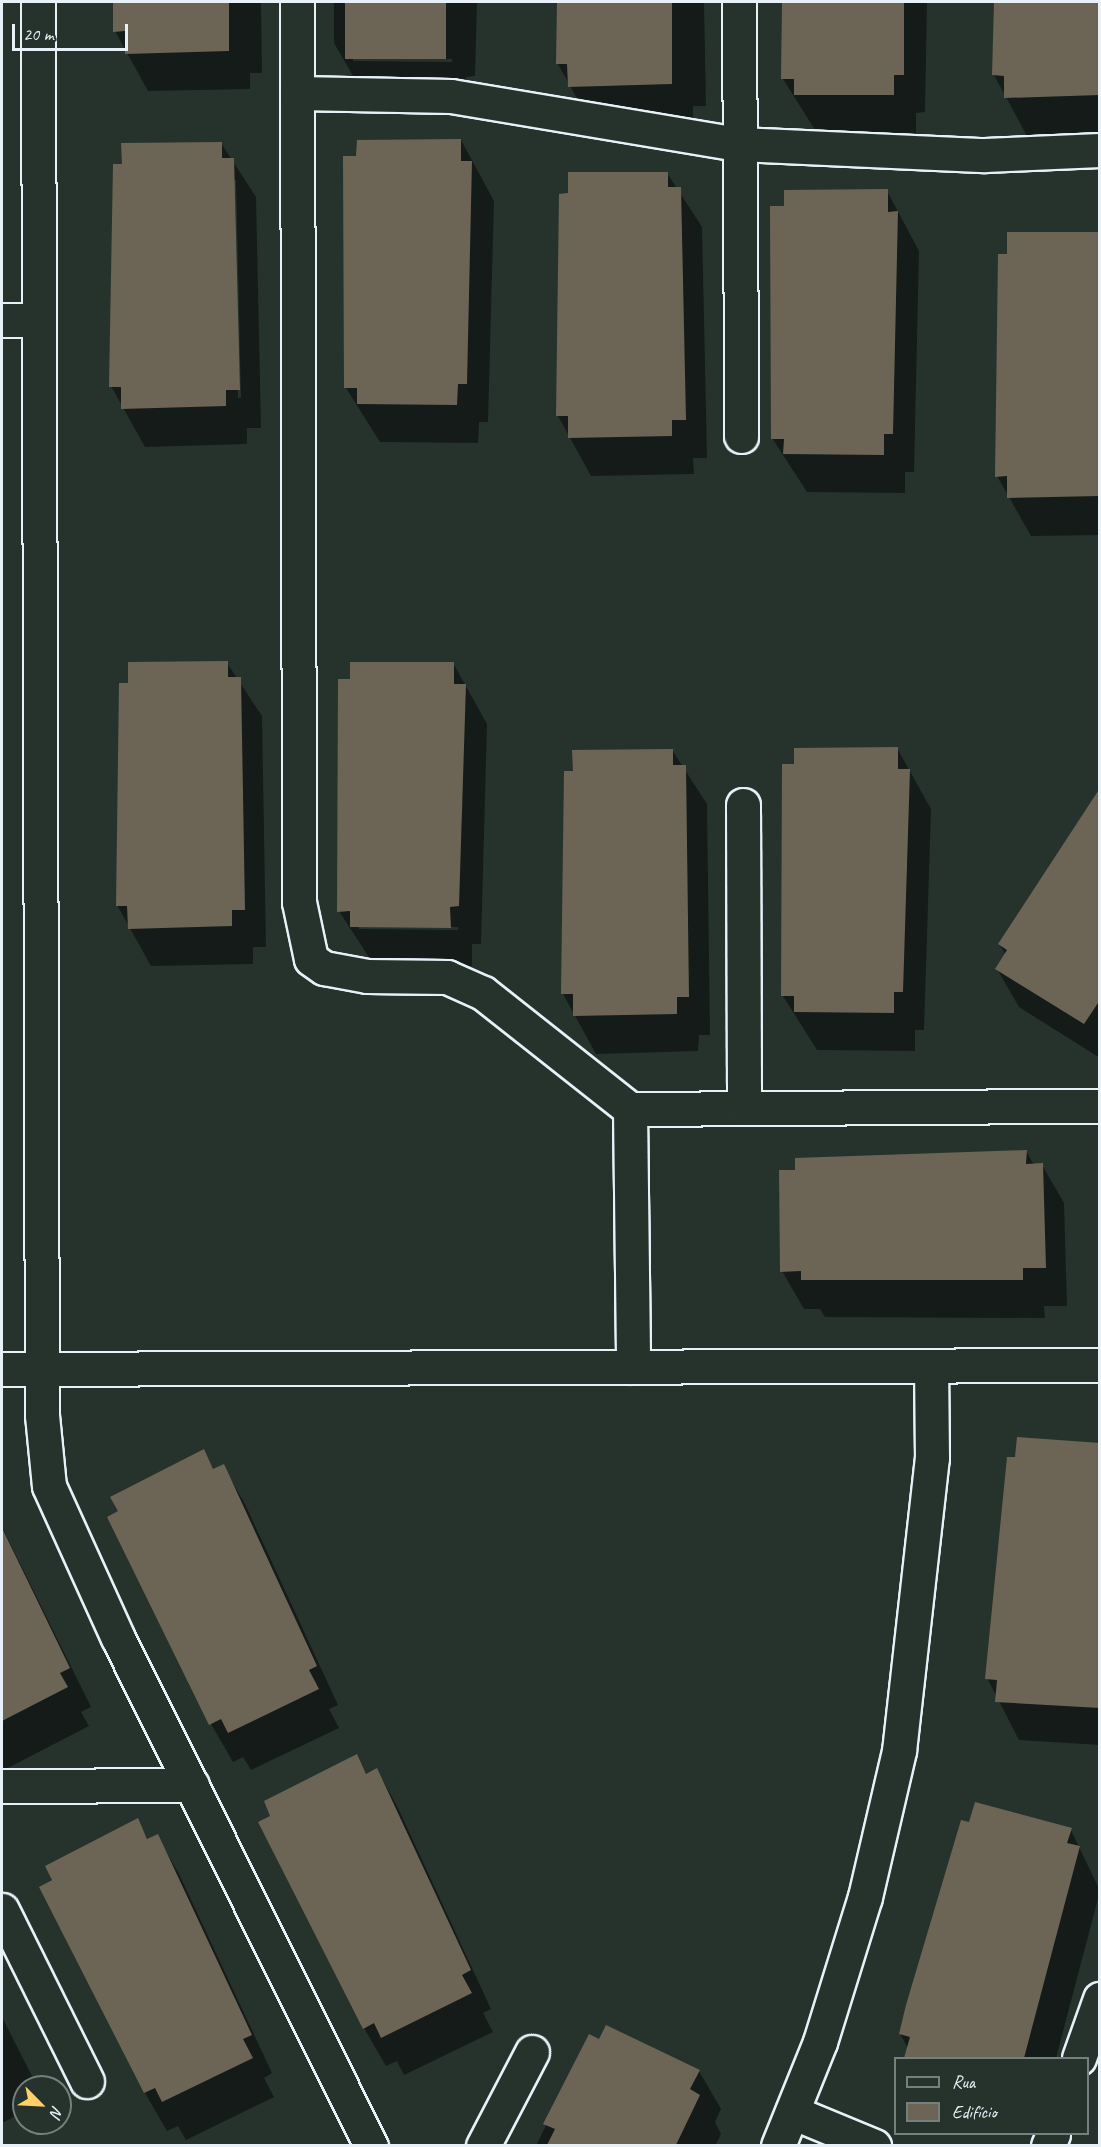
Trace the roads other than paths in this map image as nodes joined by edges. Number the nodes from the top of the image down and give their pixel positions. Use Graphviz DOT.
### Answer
graph roads {
  1 [pos="38,2"];
  2 [pos="297,2"];
  3 [pos="739,2"];
  4 [pos="297,93"];
  5 [pos="739,144"];
  6 [pos="1100,150"];
  7 [pos="2,320"];
  8 [pos="38,320"];
  9 [pos="741,436"];
  10 [pos="743,805"];
  11 [pos="1100,1106"];
  12 [pos="744,1108"];
  13 [pos="630,1109"];
  14 [pos="1100,1365"];
  15 [pos="633,1367"];
  16 [pos="931,1368"];
  17 [pos="2,1369"];
  18 [pos="42,1369"];
  19 [pos="192,1785"];
  20 [pos="2,1786"];
  21 [pos="2,1910"];
  22 [pos="1100,2000"];
  23 [pos="532,2052"];
  24 [pos="1079,2057"];
  25 [pos="87,2080"];
  26 [pos="792,2112"];
  27 [pos="371,2145"];
  28 [pos="483,2145"];
  29 [pos="778,2145"];
  30 [pos="874,2145"];
  1 -- 8 [label="street"];
  2 -- 4 [label="street"];
  3 -- 5 [label="street"];
  4 -- 5 [label="street"];
  4 -- 13 [label="street"];
  5 -- 6 [label="street"];
  5 -- 9 [label="street"];
  7 -- 8 [label="street"];
  8 -- 18 [label="street"];
  10 -- 12 [label="street"];
  11 -- 12 [label="street"];
  12 -- 13 [label="street"];
  13 -- 15 [label="street"];
  14 -- 16 [label="street"];
  15 -- 16 [label="street"];
  15 -- 18 [label="street"];
  16 -- 26 [label="street"];
  17 -- 18 [label="street"];
  18 -- 19 [label="street"];
  19 -- 20 [label="street"];
  19 -- 27 [label="street"];
  21 -- 25 [label="street"];
  22 -- 24 [label="street"];
  23 -- 28 [label="street"];
  26 -- 29 [label="street"];
  26 -- 30 [label="street"];
}
